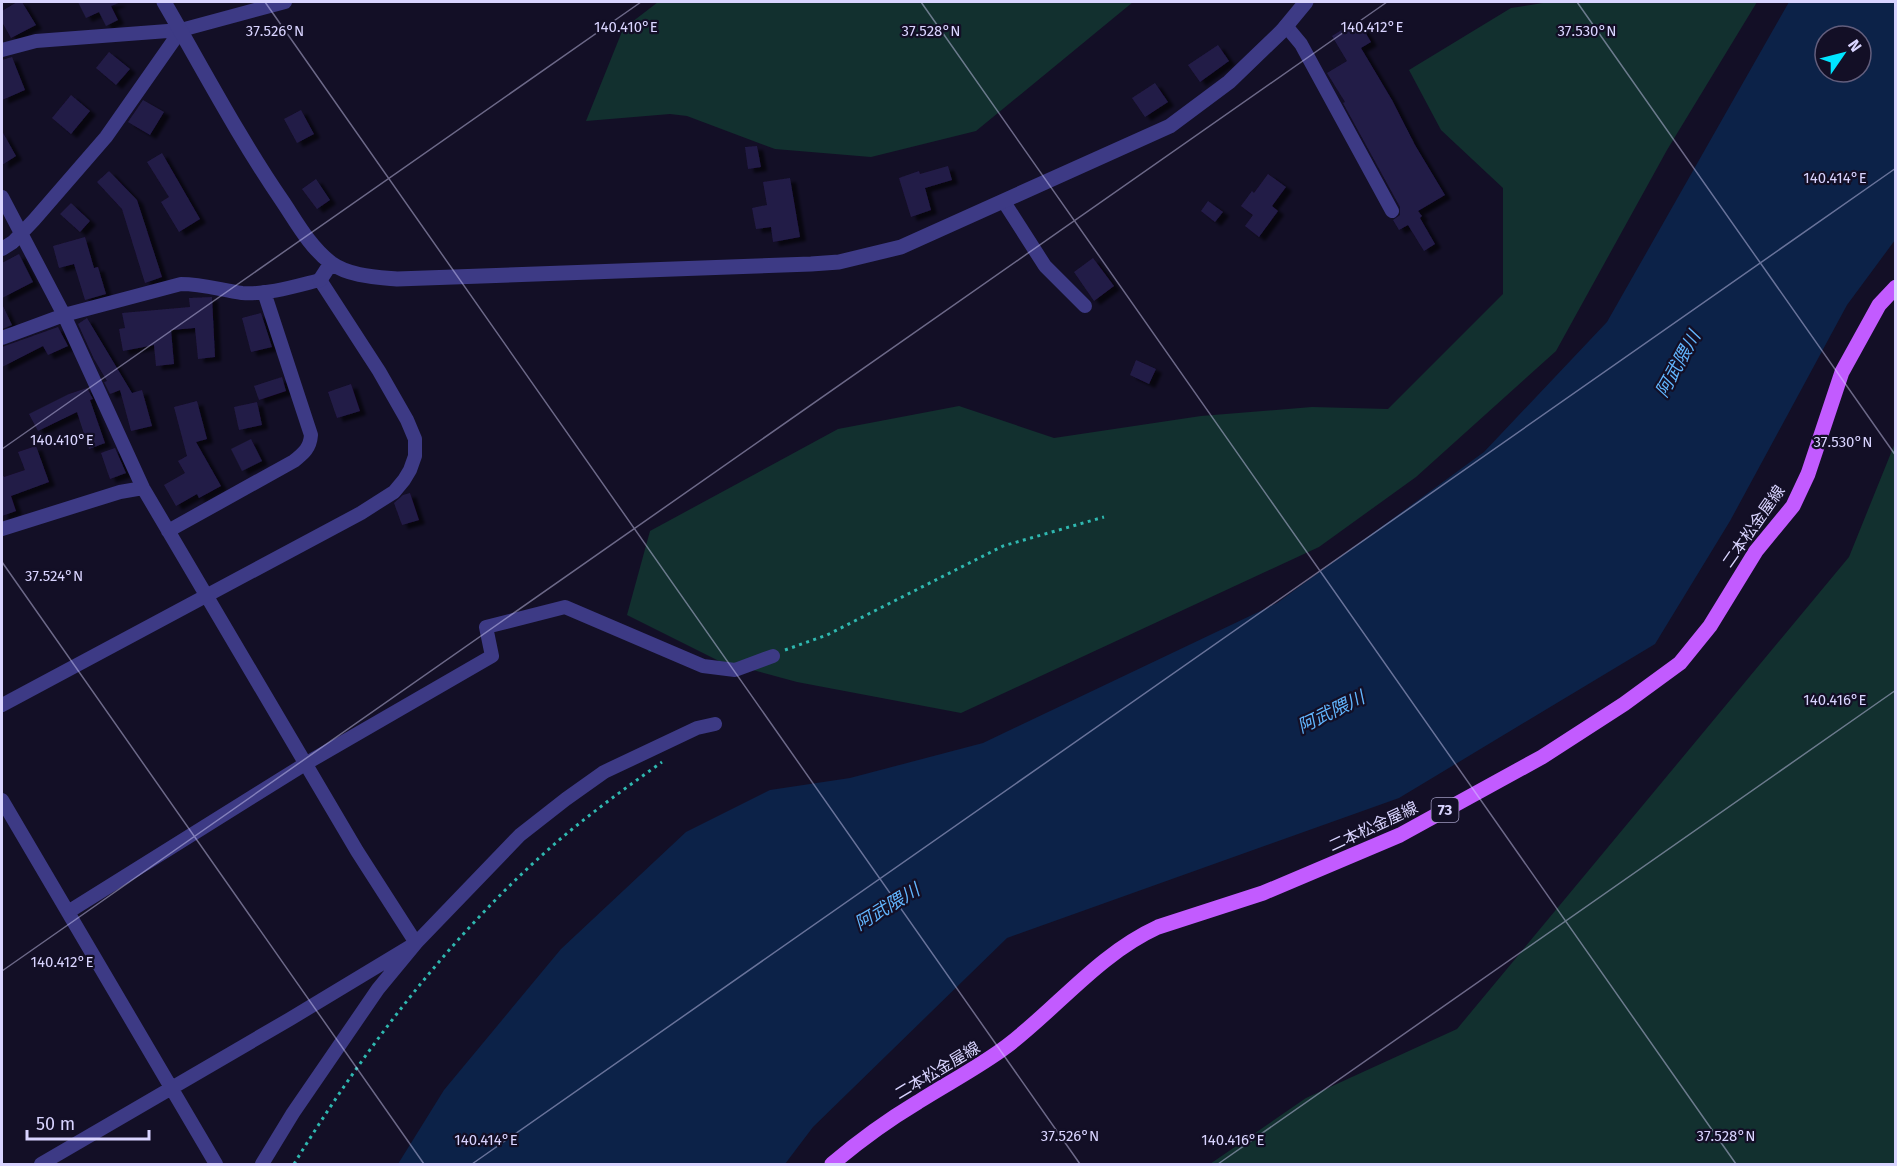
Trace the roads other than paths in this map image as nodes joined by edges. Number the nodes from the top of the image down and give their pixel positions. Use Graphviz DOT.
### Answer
graph roads {
  1 [pos="164,2"];
  2 [pos="285,2"];
  3 [pos="1306,2"];
  4 [pos="1286,26"];
  5 [pos="181,30"];
  6 [pos="2,50"];
  7 [pos="2,197"];
  8 [pos="1004,202"];
  9 [pos="1392,211"];
  10 [pos="20,234"];
  11 [pos="2,249"];
  12 [pos="331,263"];
  13 [pos="320,280"];
  14 [pos="1896,287"];
  15 [pos="264,292"];
  16 [pos="1085,306"];
  17 [pos="64,315"];
  18 [pos="2,338"];
  19 [pos="142,488"];
  20 [pos="2,529"];
  21 [pos="168,531"];
  22 [pos="206,597"];
  23 [pos="773,656"];
  24 [pos="2,705"];
  25 [pos="715,724"];
  26 [pos="305,764"];
  27 [pos="2,800"];
  28 [pos="68,912"];
  29 [pos="416,943"];
  30 [pos="170,1089"];
  31 [pos="41,1164"];
  32 [pos="216,1164"];
  33 [pos="262,1164"];
  34 [pos="832,1164"];
  1 -- 5 [label="street"];
  2 -- 5 [label="street"];
  3 -- 4 [label="street"];
  4 -- 8 [label="street"];
  4 -- 9 [label="street"];
  5 -- 6 [label="street"];
  5 -- 10 [label="street"];
  5 -- 12 [label="street"];
  7 -- 10 [label="street"];
  8 -- 12 [label="street"];
  8 -- 16 [label="street"];
  10 -- 11 [label="street"];
  10 -- 17 [label="street"];
  12 -- 13 [label="street"];
  13 -- 15 [label="street"];
  13 -- 22 [label="street"];
  14 -- 34 [label="main road, 二本松金屋線 / 73"];
  15 -- 17 [label="street"];
  15 -- 21 [label="street"];
  17 -- 18 [label="street"];
  17 -- 19 [label="street"];
  19 -- 20 [label="street"];
  19 -- 21 [label="street"];
  21 -- 22 [label="street"];
  22 -- 24 [label="street"];
  22 -- 26 [label="street"];
  23 -- 26 [label="street"];
  25 -- 29 [label="street"];
  26 -- 28 [label="street"];
  26 -- 29 [label="street"];
  27 -- 28 [label="street"];
  28 -- 30 [label="street"];
  29 -- 30 [label="street"];
  29 -- 33 [label="street"];
  30 -- 31 [label="street"];
  30 -- 32 [label="street"];
}
